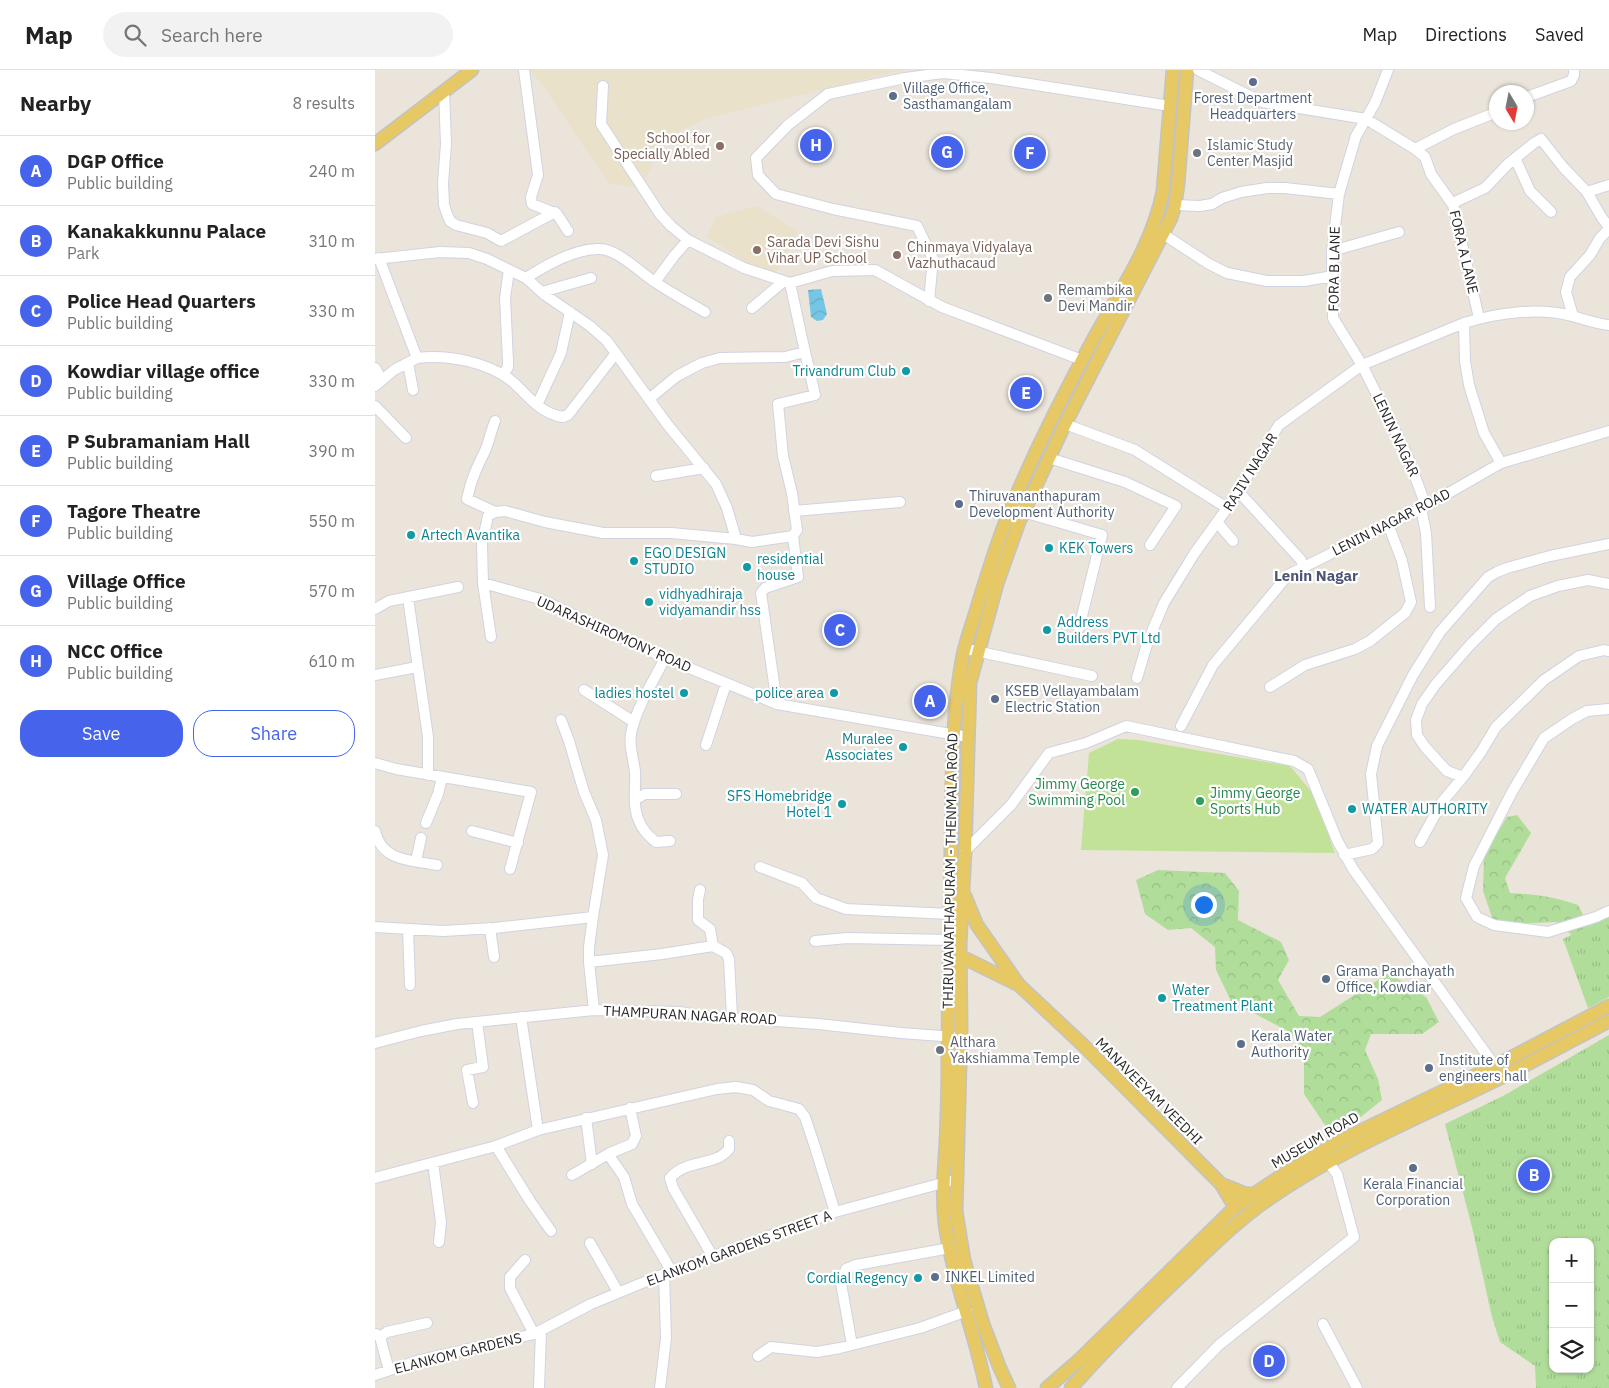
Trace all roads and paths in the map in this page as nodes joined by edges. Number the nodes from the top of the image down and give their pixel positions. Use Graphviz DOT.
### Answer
graph roads {
  1 [pos="472,70"];
  2 [pos="524,70"];
  3 [pos="1173,70"];
  4 [pos="1187,70"];
  5 [pos="1198,70"];
  6 [pos="1388,70"];
  7 [pos="1574,70"];
  8 [pos="603,86"];
  9 [pos="444,91"];
  10 [pos="1534,94"];
  11 [pos="1170,106"];
  12 [pos="1489,115"];
  13 [pos="1366,119"];
  14 [pos="375,144"];
  15 [pos="1415,149"];
  16 [pos="1515,158"];
  17 [pos="1609,185"];
  18 [pos="1587,192"];
  19 [pos="1339,194"];
  20 [pos="1175,205"];
  21 [pos="1453,205"];
  22 [pos="555,212"];
  23 [pos="1551,212"];
  24 [pos="1609,228"];
  25 [pos="568,231"];
  26 [pos="1399,232"];
  27 [pos="1163,234"];
  28 [pos="688,240"];
  29 [pos="1332,251"];
  30 [pos="377,258"];
  31 [pos="509,270"];
  32 [pos="1333,276"];
  33 [pos="526,278"];
  34 [pos="591,278"];
  35 [pos="655,282"];
  36 [pos="787,282"];
  37 [pos="542,292"];
  38 [pos="929,301"];
  39 [pos="752,308"];
  40 [pos="570,312"];
  41 [pos="705,312"];
  42 [pos="1573,316"];
  43 [pos="1479,318"];
  44 [pos="1464,323"];
  45 [pos="1609,325"];
  46 [pos="805,352"];
  47 [pos="615,353"];
  48 [pos="412,360"];
  49 [pos="1082,360"];
  50 [pos="1362,365"];
  51 [pos="375,368"];
  52 [pos="503,375"];
  53 [pos="378,383"];
  54 [pos="413,390"];
  55 [pos="649,399"];
  56 [pos="537,405"];
  57 [pos="375,406"];
  58 [pos="495,421"];
  59 [pos="1065,424"];
  60 [pos="1609,431"];
  61 [pos="406,438"];
  62 [pos="1049,458"];
  63 [pos="1501,463"];
  64 [pos="703,468"];
  65 [pos="656,476"];
  66 [pos="1239,492"];
  67 [pos="900,502"];
  68 [pos="1423,507"];
  69 [pos="1227,508"];
  70 [pos="1017,510"];
  71 [pos="794,511"];
  72 [pos="495,512"];
  73 [pos="1217,522"];
  74 [pos="1388,524"];
  75 [pos="793,536"];
  76 [pos="737,539"];
  77 [pos="1233,541"];
  78 [pos="1609,544"];
  79 [pos="1150,545"];
  80 [pos="1303,566"];
  81 [pos="483,583"];
  82 [pos="1609,584"];
  83 [pos="458,588"];
  84 [pos="408,598"];
  85 [pos="1431,607"];
  86 [pos="375,609"];
  87 [pos="1079,628"];
  88 [pos="491,637"];
  89 [pos="965,648"];
  90 [pos="1609,651"];
  91 [pos="979,652"];
  92 [pos="665,658"];
  93 [pos="417,668"];
  94 [pos="375,675"];
  95 [pos="1092,676"];
  96 [pos="1137,678"];
  97 [pos="725,684"];
  98 [pos="1270,687"];
  99 [pos="583,690"];
  100 [pos="777,704"];
  101 [pos="1609,709"];
  102 [pos="561,720"];
  103 [pos="634,722"];
  104 [pos="1181,726"];
  105 [pos="955,735"];
  106 [pos="968,737"];
  107 [pos="706,745"];
  108 [pos="375,763"];
  109 [pos="428,774"];
  110 [pos="1463,777"];
  111 [pos="442,778"];
  112 [pos="676,794"];
  113 [pos="636,798"];
  114 [pos="426,823"];
  115 [pos="375,831"];
  116 [pos="472,831"];
  117 [pos="421,838"];
  118 [pos="670,841"];
  119 [pos="1420,842"];
  120 [pos="518,843"];
  121 [pos="965,850"];
  122 [pos="1344,854"];
  123 [pos="416,861"];
  124 [pos="437,865"];
  125 [pos="760,867"];
  126 [pos="510,870"];
  127 [pos="700,890"];
  128 [pos="962,891"];
  129 [pos="1609,911"];
  130 [pos="950,914"];
  131 [pos="593,917"];
  132 [pos="375,927"];
  133 [pos="490,928"];
  134 [pos="408,929"];
  135 [pos="815,940"];
  136 [pos="949,940"];
  137 [pos="713,946"];
  138 [pos="954,955"];
  139 [pos="494,957"];
  140 [pos="589,962"];
  141 [pos="409,985"];
  142 [pos="1019,985"];
  143 [pos="1609,1006"];
  144 [pos="594,1010"];
  145 [pos="521,1017"];
  146 [pos="731,1017"];
  147 [pos="1609,1021"];
  148 [pos="477,1022"];
  149 [pos="948,1037"];
  150 [pos="961,1038"];
  151 [pos="375,1043"];
  152 [pos="1495,1066"];
  153 [pos="473,1103"];
  154 [pos="630,1108"];
  155 [pos="586,1118"];
  156 [pos="538,1130"];
  157 [pos="729,1141"];
  158 [pos="496,1146"];
  159 [pos="607,1154"];
  160 [pos="433,1163"];
  161 [pos="1329,1163"];
  162 [pos="592,1164"];
  163 [pos="572,1175"];
  164 [pos="375,1178"];
  165 [pos="958,1180"];
  166 [pos="944,1182"];
  167 [pos="1221,1184"];
  168 [pos="1254,1194"];
  169 [pos="1235,1207"];
  170 [pos="835,1212"];
  171 [pos="1245,1216"];
  172 [pos="551,1231"];
  173 [pos="439,1242"];
  174 [pos="590,1243"];
  175 [pos="950,1248"];
  176 [pos="713,1257"];
  177 [pos="525,1260"];
  178 [pos="668,1273"];
  179 [pos="618,1292"];
  180 [pos="967,1311"];
  181 [pos="427,1323"];
  182 [pos="1323,1324"];
  183 [pos="538,1333"];
  184 [pos="378,1335"];
  185 [pos="853,1345"];
  186 [pos="758,1356"];
  187 [pos="1084,1364"];
  188 [pos="389,1370"];
  189 [pos="375,1375"];
  190 [pos="1356,1387"];
  191 [pos="539,1388"];
  192 [pos="660,1388"];
  193 [pos="986,1388"];
  194 [pos="1009,1388"];
  195 [pos="1047,1388"];
  196 [pos="1071,1388"];
  197 [pos="1177,1388"];
  1 -- 9 [label="main road"];
  2 -- 22 [label="street"];
  3 -- 11 [label="main road"];
  4 -- 20 [label="main road, THIRUVANATHAPURAM - THENMALA ROAD"];
  5 -- 13 [label="street"];
  6 -- 13 [label="street, FORA B LANE"];
  7 -- 10 [label="street"];
  8 -- 28 [label="street"];
  9 -- 14 [label="main road"];
  9 -- 22 [label="street"];
  11 -- 38 [label="street"];
  11 -- 49 [label="main road"];
  12 -- 15 [label="street"];
  13 -- 15 [label="street, FORA A LANE"];
  13 -- 19 [label="street, FORA B LANE"];
  15 -- 21 [label="street, FORA A LANE"];
  16 -- 18 [label="street"];
  16 -- 21 [label="street"];
  16 -- 23 [label="street"];
  17 -- 18 [label="street"];
  18 -- 24 [label="street"];
  19 -- 20 [label="street"];
  19 -- 29 [label="street, FORA B LANE"];
  20 -- 27 [label="main road, THIRUVANATHAPURAM - THENMALA ROAD"];
  21 -- 43 [label="street, FORA A LANE"];
  22 -- 25 [label="street"];
  24 -- 42 [label="street"];
  26 -- 29 [label="street"];
  27 -- 32 [label="street"];
  27 -- 59 [label="main road, THIRUVANATHAPURAM - THENMALA ROAD"];
  28 -- 35 [label="street"];
  28 -- 36 [label="street"];
  29 -- 32 [label="street, FORA B LANE"];
  30 -- 31 [label="street"];
  30 -- 48 [label="street"];
  31 -- 33 [label="street"];
  31 -- 52 [label="street"];
  32 -- 50 [label="street, FORA B LANE"];
  33 -- 35 [label="street"];
  33 -- 37 [label="street"];
  34 -- 37 [label="street"];
  35 -- 41 [label="street"];
  36 -- 38 [label="street"];
  36 -- 39 [label="street"];
  36 -- 46 [label="street"];
  37 -- 40 [label="street"];
  38 -- 49 [label="street"];
  40 -- 47 [label="street"];
  40 -- 56 [label="street"];
  42 -- 43 [label="street"];
  42 -- 45 [label="street"];
  43 -- 44 [label="street"];
  44 -- 50 [label="street"];
  44 -- 63 [label="street"];
  46 -- 55 [label="street"];
  46 -- 71 [label="street"];
  47 -- 55 [label="street"];
  47 -- 56 [label="street"];
  48 -- 52 [label="street"];
  48 -- 53 [label="street"];
  48 -- 54 [label="street"];
  49 -- 70 [label="main road"];
  50 -- 66 [label="street, RAJIV NAGAR"];
  50 -- 68 [label="street, LENIN NAGAR"];
  51 -- 53 [label="street"];
  52 -- 56 [label="street"];
  55 -- 64 [label="street"];
  57 -- 61 [label="street"];
  58 -- 72 [label="street"];
  59 -- 62 [label="main road, THIRUVANATHAPURAM - THENMALA ROAD"];
  59 -- 69 [label="street"];
  60 -- 63 [label="street, LENIN NAGAR ROAD"];
  62 -- 70 [label="main road, THIRUVANATHAPURAM - THENMALA ROAD"];
  62 -- 79 [label="street"];
  63 -- 68 [label="street, LENIN NAGAR ROAD"];
  64 -- 65 [label="street"];
  64 -- 76 [label="street"];
  66 -- 69 [label="street, RAJIV NAGAR"];
  66 -- 80 [label="street"];
  67 -- 71 [label="street"];
  68 -- 74 [label="street, LENIN NAGAR ROAD"];
  68 -- 85 [label="street, LENIN NAGAR"];
  69 -- 73 [label="street, RAJIV NAGAR"];
  70 -- 87 [label="street"];
  70 -- 89 [label="main road"];
  70 -- 91 [label="main road, THIRUVANATHAPURAM - THENMALA ROAD"];
  71 -- 75 [label="street"];
  72 -- 76 [label="street"];
  72 -- 81 [label="street"];
  73 -- 77 [label="street"];
  73 -- 96 [label="street, RAJIV NAGAR"];
  74 -- 80 [label="street, LENIN NAGAR ROAD"];
  74 -- 98 [label="street"];
  75 -- 76 [label="street"];
  75 -- 100 [label="street"];
  78 -- 122 [label="street"];
  80 -- 104 [label="street, LENIN NAGAR ROAD"];
  81 -- 88 [label="street"];
  81 -- 92 [label="street, UDARASHIROMONY ROAD"];
  82 -- 110 [label="street"];
  83 -- 84 [label="street"];
  84 -- 86 [label="street"];
  84 -- 93 [label="street"];
  89 -- 91 [label="street"];
  89 -- 105 [label="main road"];
  90 -- 110 [label="street"];
  91 -- 95 [label="street"];
  91 -- 106 [label="main road, THIRUVANATHAPURAM - THENMALA ROAD"];
  92 -- 97 [label="street, UDARASHIROMONY ROAD"];
  92 -- 103 [label="street"];
  93 -- 94 [label="street"];
  93 -- 109 [label="street"];
  97 -- 100 [label="street, UDARASHIROMONY ROAD"];
  97 -- 107 [label="street"];
  99 -- 103 [label="street"];
  100 -- 105 [label="street, UDARASHIROMONY ROAD"];
  101 -- 129 [label="street"];
  102 -- 131 [label="street"];
  103 -- 113 [label="street"];
  105 -- 106 [label="street, UDARASHIROMONY ROAD"];
  105 -- 130 [label="main road"];
  106 -- 121 [label="main road, THIRUVANATHAPURAM - THENMALA ROAD"];
  108 -- 109 [label="street"];
  109 -- 111 [label="street"];
  110 -- 119 [label="street"];
  111 -- 114 [label="street"];
  111 -- 120 [label="street"];
  112 -- 113 [label="street"];
  113 -- 118 [label="street"];
  115 -- 123 [label="street"];
  116 -- 120 [label="street"];
  117 -- 123 [label="street"];
  120 -- 126 [label="street"];
  121 -- 122 [label="street"];
  121 -- 128 [label="main road, THIRUVANATHAPURAM - THENMALA ROAD"];
  122 -- 152 [label="street"];
  123 -- 124 [label="street"];
  125 -- 130 [label="street"];
  127 -- 137 [label="street"];
  128 -- 138 [label="main road, THIRUVANATHAPURAM - THENMALA ROAD"];
  128 -- 142 [label="main road, MANAVEEYAM VEEDHI"];
  130 -- 136 [label="main road"];
  131 -- 133 [label="street"];
  131 -- 140 [label="street"];
  132 -- 134 [label="street"];
  133 -- 134 [label="street"];
  133 -- 139 [label="street"];
  134 -- 141 [label="street"];
  135 -- 136 [label="street"];
  136 -- 138 [label="main road"];
  137 -- 140 [label="street"];
  137 -- 146 [label="street"];
  138 -- 142 [label="main road"];
  138 -- 149 [label="main road"];
  138 -- 150 [label="main road, THIRUVANATHAPURAM - THENMALA ROAD"];
  140 -- 144 [label="street"];
  142 -- 167 [label="main road, MANAVEEYAM VEEDHI"];
  143 -- 152 [label="main road, MUSEUM ROAD"];
  144 -- 145 [label="street, THAMPURAN NAGAR ROAD"];
  144 -- 146 [label="street, THAMPURAN NAGAR ROAD"];
  145 -- 148 [label="street, THAMPURAN NAGAR ROAD"];
  145 -- 156 [label="street"];
  146 -- 149 [label="street, THAMPURAN NAGAR ROAD"];
  147 -- 161 [label="main road, MUSEUM ROAD"];
  148 -- 151 [label="street, THAMPURAN NAGAR ROAD"];
  148 -- 153 [label="street"];
  149 -- 150 [label="street, THAMPURAN NAGAR ROAD"];
  149 -- 166 [label="main road"];
  150 -- 165 [label="main road, THIRUVANATHAPURAM - THENMALA ROAD"];
  152 -- 168 [label="main road, MUSEUM ROAD"];
  154 -- 155 [label="street"];
  154 -- 159 [label="street"];
  154 -- 170 [label="street"];
  155 -- 156 [label="street"];
  155 -- 162 [label="street"];
  156 -- 158 [label="street"];
  157 -- 176 [label="street"];
  158 -- 160 [label="street"];
  158 -- 172 [label="street"];
  159 -- 162 [label="street"];
  159 -- 178 [label="street"];
  160 -- 164 [label="street"];
  160 -- 173 [label="street"];
  161 -- 171 [label="main road, MUSEUM ROAD"];
  161 -- 197 [label="street"];
  162 -- 163 [label="street"];
  165 -- 166 [label="street, ELANKOM GARDENS STREET A"];
  165 -- 194 [label="main road, THIRUVANATHAPURAM - THENMALA ROAD"];
  166 -- 170 [label="street, ELANKOM GARDENS STREET A"];
  166 -- 175 [label="main road"];
  167 -- 168 [label="main road"];
  167 -- 169 [label="main road, MANAVEEYAM VEEDHI"];
  168 -- 169 [label="main road, MUSEUM ROAD"];
  169 -- 171 [label="street, MANAVEEYAM VEEDHI"];
  169 -- 187 [label="main road, MUSEUM ROAD"];
  170 -- 176 [label="street, ELANKOM GARDENS STREET A"];
  171 -- 187 [label="main road, MUSEUM ROAD"];
  174 -- 179 [label="street"];
  175 -- 180 [label="main road"];
  175 -- 185 [label="street"];
  176 -- 178 [label="street, ELANKOM GARDENS STREET A"];
  177 -- 183 [label="street"];
  178 -- 179 [label="street, ELANKOM GARDENS STREET A"];
  178 -- 192 [label="street"];
  179 -- 183 [label="street, ELANKOM GARDENS STREET A"];
  180 -- 185 [label="street"];
  180 -- 193 [label="main road"];
  181 -- 184 [label="street"];
  182 -- 190 [label="street"];
  183 -- 188 [label="street, ELANKOM GARDENS"];
  183 -- 191 [label="street"];
  184 -- 188 [label="street"];
  185 -- 186 [label="street"];
  187 -- 195 [label="main road"];
  187 -- 196 [label="main road"];
  188 -- 189 [label="street, ELANKOM GARDENS"];
}
